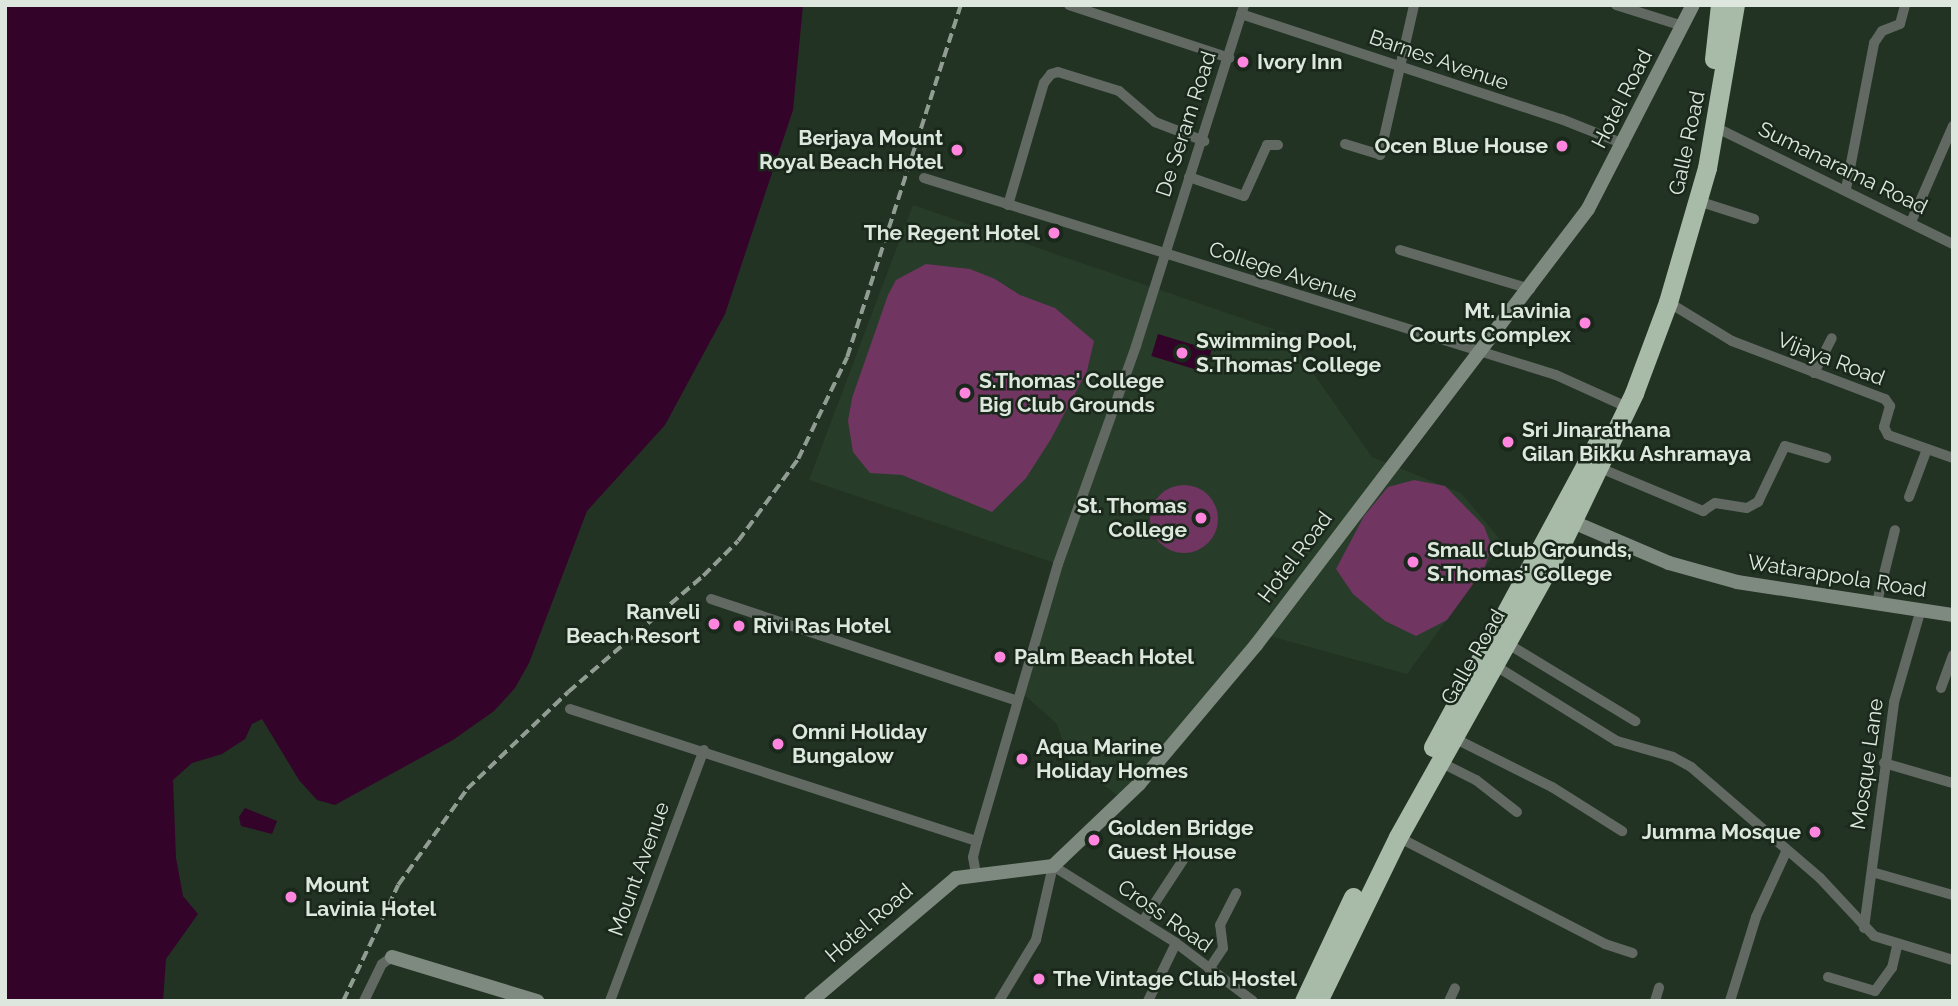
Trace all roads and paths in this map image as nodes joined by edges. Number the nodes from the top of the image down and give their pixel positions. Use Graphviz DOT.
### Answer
graph roads {
  1 [pos="1069,5"];
  2 [pos="1414,5"];
  3 [pos="1616,5"];
  4 [pos="1693,5"];
  5 [pos="1720,5"];
  6 [pos="1735,5"];
  7 [pos="1905,5"];
  8 [pos="1242,9"];
  9 [pos="1683,26"];
  10 [pos="1229,58"];
  11 [pos="1400,66"];
  12 [pos="1953,126"];
  13 [pos="1715,127"];
  14 [pos="1203,141"];
  15 [pos="1345,144"];
  16 [pos="1623,144"];
  17 [pos="1278,145"];
  18 [pos="1189,177"];
  19 [pos="923,178"];
  20 [pos="1846,189"];
  21 [pos="1698,201"];
  22 [pos="1008,205"];
  23 [pos="1754,219"];
  24 [pos="1911,222"];
  25 [pos="1953,244"];
  26 [pos="1400,250"];
  27 [pos="1165,254"];
  28 [pos="1531,289"];
  29 [pos="1668,302"];
  30 [pos="1832,338"];
  31 [pos="1483,352"];
  32 [pos="1814,373"];
  33 [pos="1623,403"];
  34 [pos="1927,449"];
  35 [pos="1826,458"];
  36 [pos="1953,458"];
  37 [pos="1600,468"];
  38 [pos="1909,498"];
  39 [pos="1566,519"];
  40 [pos="1895,530"];
  41 [pos="711,599"];
  42 [pos="1877,602"];
  43 [pos="1921,609"];
  44 [pos="1953,615"];
  45 [pos="1508,644"];
  46 [pos="1953,655"];
  47 [pos="1489,662"];
  48 [pos="1941,688"];
  49 [pos="1017,701"];
  50 [pos="570,709"];
  51 [pos="1635,721"];
  52 [pos="1454,738"];
  53 [pos="704,750"];
  54 [pos="1440,762"];
  55 [pos="1884,763"];
  56 [pos="1953,783"];
  57 [pos="1517,812"];
  58 [pos="1622,831"];
  59 [pos="1398,837"];
  60 [pos="977,841"];
  61 [pos="1786,852"];
  62 [pos="1183,860"];
  63 [pos="1053,866"];
  64 [pos="1872,872"];
  65 [pos="976,874"];
  66 [pos="1236,893"];
  67 [pos="1953,895"];
  68 [pos="1143,921"];
  69 [pos="1864,928"];
  70 [pos="1177,943"];
  71 [pos="1896,946"];
  72 [pos="1633,954"];
  73 [pos="392,957"];
  74 [pos="1953,960"];
  75 [pos="1209,969"];
  76 [pos="1828,977"];
  77 [pos="1455,988"];
  78 [pos="1658,988"];
  79 [pos="364,1001"];
  80 [pos="537,1001"];
  81 [pos="610,1001"];
  82 [pos="811,1001"];
  83 [pos="999,1001"];
  84 [pos="1148,1001"];
  85 [pos="1253,1001"];
  86 [pos="1304,1001"];
  87 [pos="1318,1001"];
  88 [pos="1449,1001"];
  89 [pos="1655,1001"];
  90 [pos="1730,1001"];
  1 -- 10 [label="street"];
  2 -- 11 [label="street"];
  3 -- 9 [label="street"];
  4 -- 9 [label="street, Hotel Road"];
  5 -- 33 [label="highway, Galle Road"];
  6 -- 13 [label="highway, Galle Road"];
  7 -- 20 [label="street"];
  8 -- 10 [label="street, De Seram Road"];
  8 -- 11 [label="street, Barnes Avenue"];
  9 -- 16 [label="street, Hotel Road"];
  10 -- 14 [label="street, De Seram Road"];
  11 -- 15 [label="street"];
  11 -- 16 [label="street, Barnes Avenue"];
  12 -- 24 [label="street"];
  13 -- 20 [label="street, Sumanarama Road"];
  13 -- 21 [label="highway, Galle Road"];
  14 -- 18 [label="street, De Seram Road"];
  14 -- 22 [label="street"];
  16 -- 28 [label="street, Hotel Road"];
  17 -- 18 [label="street"];
  18 -- 27 [label="street, De Seram Road"];
  19 -- 22 [label="street, College Avenue"];
  20 -- 24 [label="street, Sumanarama Road"];
  21 -- 23 [label="street"];
  21 -- 29 [label="highway, Galle Road"];
  22 -- 27 [label="street, College Avenue"];
  24 -- 25 [label="street, Sumanarama Road"];
  26 -- 28 [label="street"];
  27 -- 31 [label="street, College Avenue"];
  27 -- 49 [label="street, De Seram Road"];
  28 -- 31 [label="street, Hotel Road"];
  29 -- 32 [label="street, Vijaya Road"];
  29 -- 33 [label="highway, Galle Road"];
  30 -- 32 [label="street"];
  31 -- 33 [label="street, College Avenue"];
  31 -- 63 [label="street, Hotel Road"];
  32 -- 34 [label="street, Vijaya Road"];
  33 -- 37 [label="highway, Galle Road"];
  33 -- 39 [label="highway, Galle Road"];
  34 -- 36 [label="street, Vijaya Road"];
  34 -- 38 [label="street"];
  35 -- 37 [label="street"];
  37 -- 39 [label="highway, Galle Road"];
  39 -- 42 [label="street, Watarappola Road"];
  39 -- 45 [label="highway, Galle Road"];
  39 -- 47 [label="highway, Galle Road"];
  40 -- 42 [label="street"];
  41 -- 49 [label="street"];
  42 -- 43 [label="street, Watarappola Road"];
  43 -- 44 [label="street, Watarappola Road"];
  43 -- 55 [label="street, Mosque Lane"];
  45 -- 47 [label="highway, Galle Road"];
  45 -- 51 [label="street"];
  46 -- 48 [label="street"];
  47 -- 52 [label="highway, Galle Road"];
  47 -- 61 [label="street"];
  47 -- 86 [label="highway, Galle Road"];
  49 -- 60 [label="street, De Seram Road"];
  50 -- 53 [label="street"];
  52 -- 54 [label="highway, Galle Road"];
  52 -- 58 [label="street"];
  53 -- 60 [label="street"];
  53 -- 81 [label="street, Mount Avenue"];
  54 -- 57 [label="street"];
  54 -- 59 [label="highway, Galle Road"];
  55 -- 56 [label="street"];
  55 -- 64 [label="street, Mosque Lane"];
  59 -- 72 [label="street"];
  59 -- 87 [label="highway, Galle Road"];
  60 -- 65 [label="street, De Seram Road"];
  61 -- 69 [label="street"];
  61 -- 90 [label="street"];
  62 -- 68 [label="street"];
  63 -- 65 [label="street, Hotel Road"];
  63 -- 68 [label="street, Cross Road"];
  63 -- 83 [label="street"];
  64 -- 67 [label="street"];
  64 -- 69 [label="street, Mosque Lane"];
  65 -- 82 [label="street, Hotel Road"];
  66 -- 75 [label="street"];
  68 -- 70 [label="street, Cross Road"];
  69 -- 71 [label="street"];
  70 -- 75 [label="street, Cross Road"];
  70 -- 84 [label="street"];
  71 -- 74 [label="street"];
  71 -- 76 [label="street"];
  73 -- 79 [label="street"];
  73 -- 80 [label="street"];
  75 -- 85 [label="street, Cross Road"];
  77 -- 88 [label="street"];
  78 -- 89 [label="street"];
}
